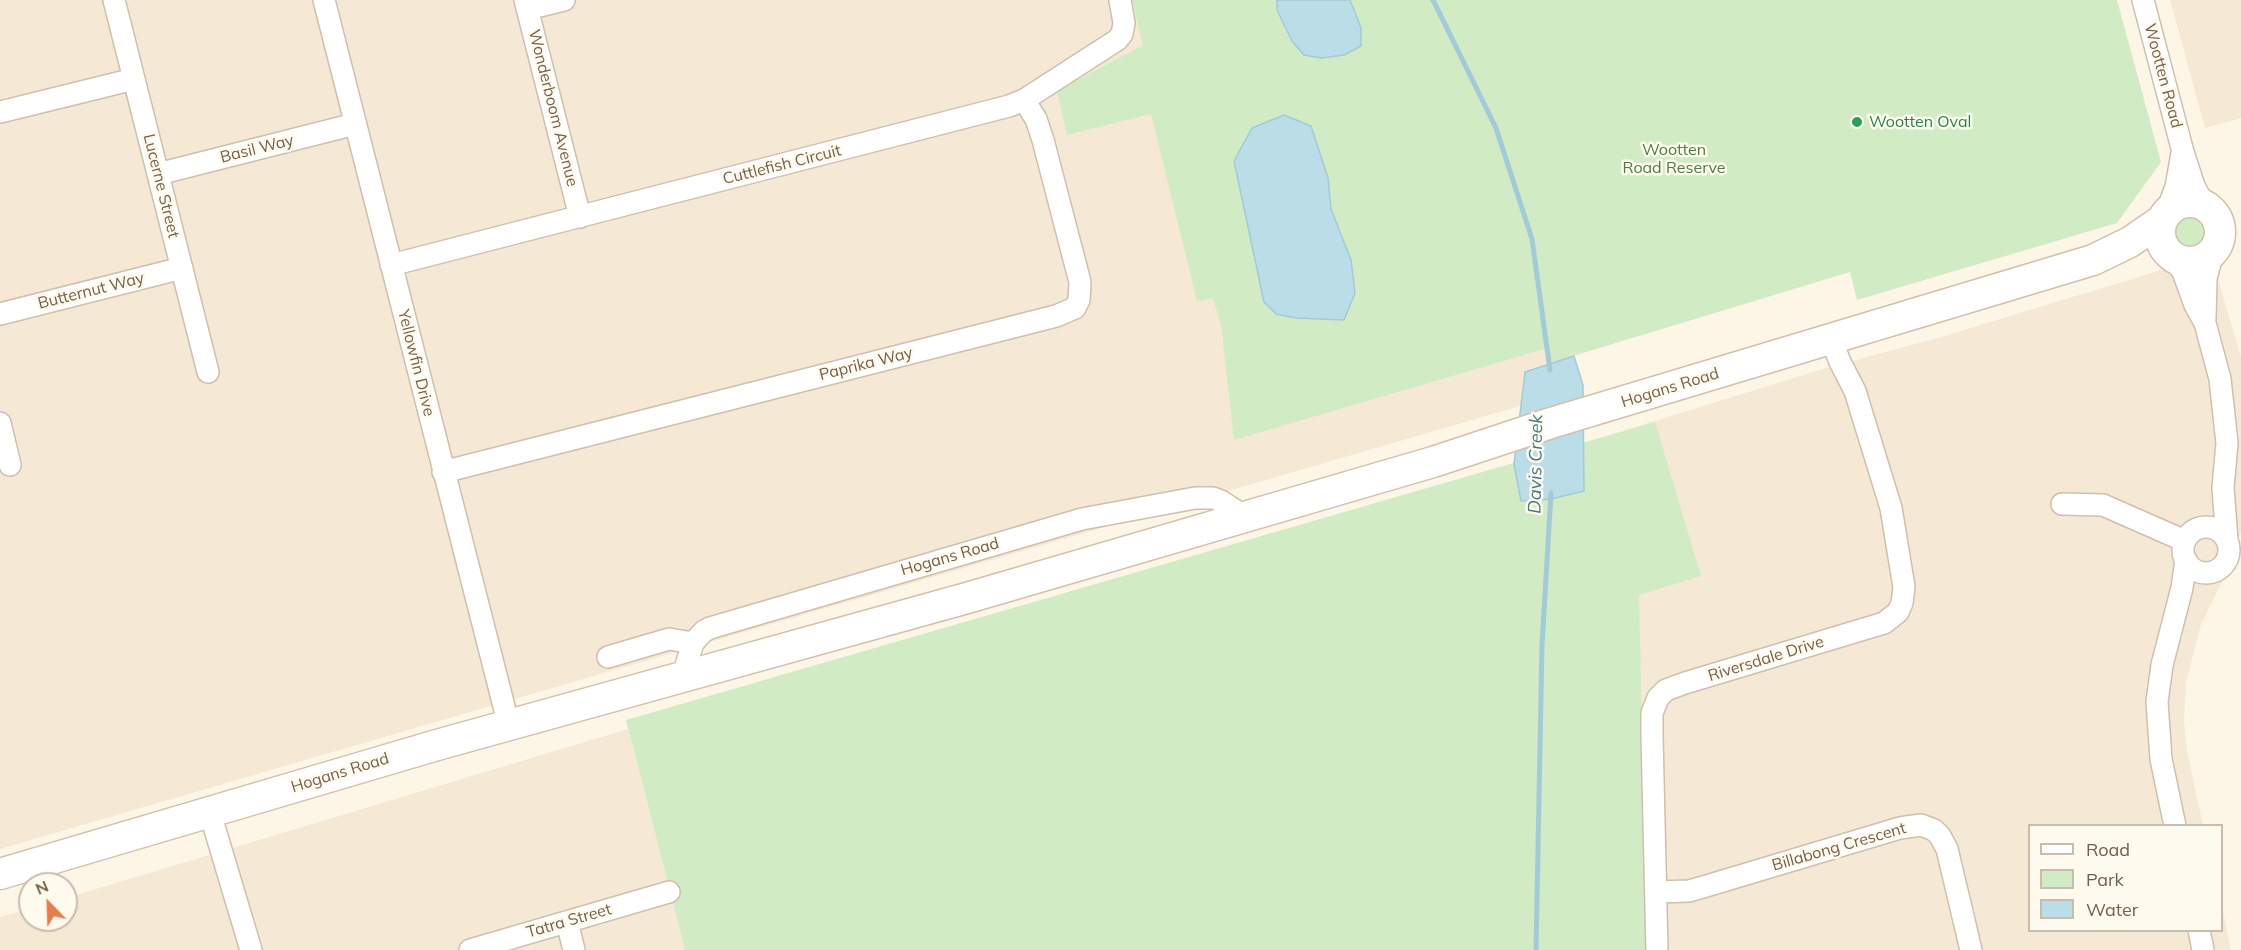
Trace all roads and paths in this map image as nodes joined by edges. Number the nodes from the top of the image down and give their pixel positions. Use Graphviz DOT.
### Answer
graph roads {
  1 [pos="114,0"];
  2 [pos="324,0"];
  3 [pos="564,0"];
  4 [pos="1120,0"];
  5 [pos="2143,0"];
  6 [pos="526,5"];
  7 [pos="134,79"];
  8 [pos="1024,100"];
  9 [pos="0,112"];
  10 [pos="355,124"];
  11 [pos="2183,152"];
  12 [pos="158,174"];
  13 [pos="2206,207"];
  14 [pos="2241,208"];
  15 [pos="580,217"];
  16 [pos="2164,217"];
  17 [pos="2241,226"];
  18 [pos="2214,250"];
  19 [pos="2171,255"];
  20 [pos="2093,260"];
  21 [pos="391,265"];
  22 [pos="182,268"];
  23 [pos="0,314"];
  24 [pos="2205,323"];
  25 [pos="1841,337"];
  26 [pos="208,372"];
  27 [pos="0,423"];
  28 [pos="10,465"];
  29 [pos="443,472"];
  30 [pos="2223,488"];
  31 [pos="2062,504"];
  32 [pos="1247,518"];
  33 [pos="2227,540"];
  34 [pos="2189,544"];
  35 [pos="2210,572"];
  36 [pos="2173,622"];
  37 [pos="693,643"];
  38 [pos="608,657"];
  39 [pos="682,678"];
  40 [pos="508,726"];
  41 [pos="210,813"];
  42 [pos="2175,824"];
  43 [pos="0,874"];
  44 [pos="669,892"];
  45 [pos="1656,892"];
  46 [pos="567,922"];
  47 [pos="2199,932"];
  48 [pos="251,950"];
  49 [pos="470,950"];
  50 [pos="574,950"];
  51 [pos="1657,950"];
  52 [pos="1971,950"];
  53 [pos="2203,950"];
  1 -- 7 [label="street, Lucerne Street"];
  2 -- 10 [label="street, Yellowfin Drive"];
  3 -- 6 [label="street"];
  4 -- 8 [label="street, Cuttlefish Circuit"];
  5 -- 11 [label="street, Wootten Road"];
  6 -- 15 [label="street, Wonderboom Avenue"];
  7 -- 9 [label="street"];
  7 -- 12 [label="street, Lucerne Street"];
  8 -- 15 [label="street, Cuttlefish Circuit"];
  8 -- 29 [label="street, Paprika Way"];
  10 -- 12 [label="street, Basil Way"];
  10 -- 21 [label="street, Yellowfin Drive"];
  11 -- 13 [label="street, Wootten Road"];
  11 -- 16 [label="street, Wootten Road"];
  12 -- 22 [label="street, Lucerne Street"];
  13 -- 14 [label="street"];
  13 -- 16 [label="street"];
  13 -- 18 [label="street"];
  15 -- 21 [label="street, Cuttlefish Circuit"];
  16 -- 19 [label="street"];
  16 -- 20 [label="street, Hogans Road"];
  17 -- 18 [label="street"];
  18 -- 19 [label="street"];
  18 -- 24 [label="street"];
  19 -- 20 [label="street, Hogans Road"];
  19 -- 24 [label="street"];
  20 -- 25 [label="street, Hogans Road"];
  21 -- 29 [label="street, Yellowfin Drive"];
  22 -- 23 [label="street, Butternut Way"];
  22 -- 26 [label="street, Lucerne Street"];
  24 -- 30 [label="street"];
  25 -- 32 [label="street, Hogans Road"];
  25 -- 45 [label="street, Riversdale Drive"];
  27 -- 28 [label="street"];
  29 -- 40 [label="street, Yellowfin Drive"];
  30 -- 33 [label="street"];
  30 -- 34 [label="street"];
  31 -- 34 [label="street"];
  32 -- 37 [label="street, Hogans Road"];
  32 -- 39 [label="street, Hogans Road"];
  33 -- 34 [label="street"];
  33 -- 35 [label="street"];
  34 -- 35 [label="street"];
  34 -- 36 [label="street"];
  35 -- 36 [label="street"];
  36 -- 42 [label="street"];
  37 -- 38 [label="street"];
  37 -- 39 [label="street"];
  39 -- 40 [label="street, Hogans Road"];
  40 -- 41 [label="street, Hogans Road"];
  41 -- 43 [label="street, Hogans Road"];
  41 -- 48 [label="street"];
  44 -- 46 [label="street, Tatra Street"];
  45 -- 51 [label="street, Riversdale Drive"];
  45 -- 52 [label="street, Billabong Crescent"];
  46 -- 49 [label="street, Tatra Street"];
  46 -- 50 [label="street"];
  47 -- 53 [label="street"];
}
